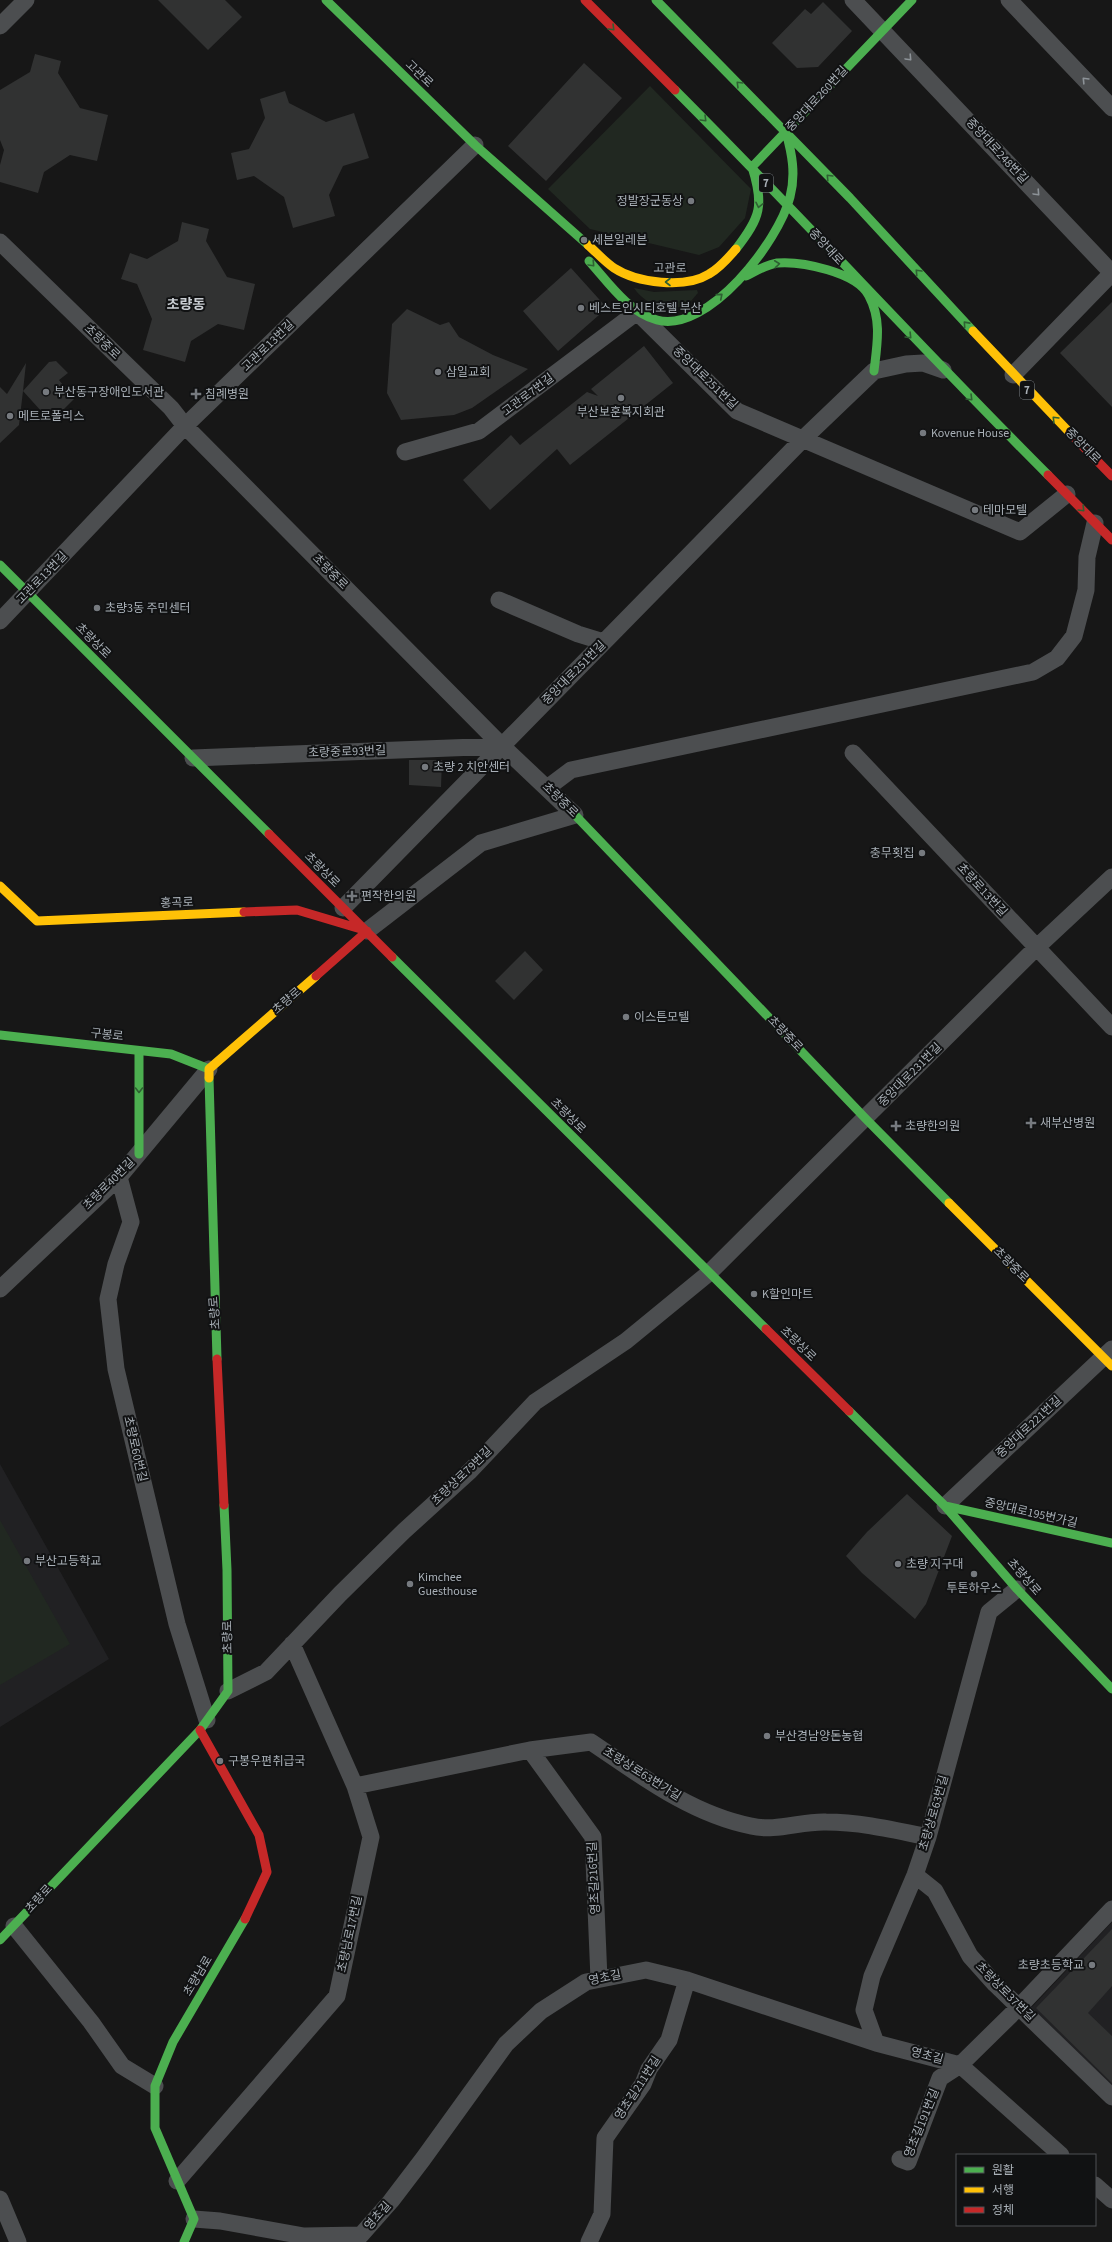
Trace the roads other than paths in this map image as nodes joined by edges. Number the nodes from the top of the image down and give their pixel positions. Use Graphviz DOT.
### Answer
graph roads {
  1 [pos="26,0"];
  2 [pos="326,0"];
  3 [pos="585,0"];
  4 [pos="656,0"];
  5 [pos="853,0"];
  6 [pos="912,0"];
  7 [pos="1009,0"];
  8 [pos="0,26"];
  9 [pos="882,30"];
  10 [pos="1112,108"];
  11 [pos="786,132"];
  12 [pos="474,145"];
  13 [pos="752,167"];
  14 [pos="786,204"];
  15 [pos="550,213"];
  16 [pos="0,242"];
  17 [pos="1112,273"];
  18 [pos="742,278"];
  19 [pos="865,289"];
  20 [pos="637,312"];
  21 [pos="943,370"];
  22 [pos="874,371"];
  23 [pos="1013,375"];
  24 [pos="185,426"];
  25 [pos="804,438"];
  26 [pos="405,452"];
  27 [pos="1112,476"];
  28 [pos="1067,494"];
  29 [pos="1095,523"];
  30 [pos="1112,540"];
  31 [pos="0,565"];
  32 [pos="28,593"];
  33 [pos="499,600"];
  34 [pos="0,621"];
  35 [pos="604,642"];
  36 [pos="502,746"];
  37 [pos="853,753"];
  38 [pos="193,758"];
  39 [pos="547,788"];
  40 [pos="575,815"];
  41 [pos="1112,876"];
  42 [pos="0,886"];
  43 [pos="343,908"];
  44 [pos="367,931"];
  45 [pos="1036,948"];
  46 [pos="1112,1027"];
  47 [pos="0,1035"];
  48 [pos="139,1051"];
  49 [pos="209,1070"];
  50 [pos="866,1119"];
  51 [pos="139,1154"];
  52 [pos="119,1177"];
  53 [pos="708,1273"];
  54 [pos="0,1289"];
  55 [pos="1109,1358"];
  56 [pos="945,1506"];
  57 [pos="1112,1543"];
  58 [pos="1017,1589"];
  59 [pos="292,1644"];
  60 [pos="1112,1689"];
  61 [pos="228,1692"];
  62 [pos="203,1725"];
  63 [pos="530,1750"];
  64 [pos="355,1786"];
  65 [pos="928,1837"];
  66 [pos="915,1875"];
  67 [pos="1112,1909"];
  68 [pos="14,1926"];
  69 [pos="0,1940"];
  70 [pos="598,1979"];
  71 [pos="687,1980"];
  72 [pos="1019,2007"];
  73 [pos="876,2043"];
  74 [pos="960,2065"];
  75 [pos="155,2086"];
  76 [pos="1112,2097"];
  77 [pos="1060,2154"];
  78 [pos="900,2159"];
  79 [pos="176,2181"];
  80 [pos="1096,2186"];
  81 [pos="0,2199"];
  82 [pos="1112,2200"];
  83 [pos="194,2219"];
  84 [pos="305,2239"];
  85 [pos="18,2242"];
  86 [pos="184,2242"];
  87 [pos="589,2242"];
  1 -- 8 [label="street"];
  2 -- 12 [label="street, 고관로"];
  3 -- 13 [label="street, 중앙대로 / 7, one-way"];
  11 -- 4 [label="street, 중앙대로 / 7, one-way"];
  5 -- 9 [label="street"];
  6 -- 9 [label="street, 중앙대로260번길"];
  10 -- 7 [label="street, one-way"];
  9 -- 11 [label="street, 중앙대로260번길"];
  9 -- 17 [label="street, 중앙대로248번길, one-way"];
  11 -- 13 [label="street, 중앙대로260번길"];
  11 -- 14 [label="street, 고관로"];
  23 -- 11 [label="street, 중앙대로 / 7, one-way"];
  12 -- 15 [label="street, 고관로"];
  12 -- 24 [label="street, 고관로13번길"];
  13 -- 14 [label="street, 중앙대로 / 7"];
  13 -- 15 [label="street, 고관로, one-way"];
  14 -- 18 [label="street, 고관로"];
  14 -- 19 [label="street, 중앙대로 / 7"];
  15 -- 20 [label="street, 고관로, one-way"];
  16 -- 24 [label="street, 초량중로"];
  17 -- 23 [label="street, 중앙대로248번길"];
  18 -- 19 [label="street, 고관로, one-way"];
  20 -- 18 [label="street, 고관로, one-way"];
  19 -- 21 [label="street, 중앙대로 / 7, one-way"];
  19 -- 22 [label="street"];
  20 -- 25 [label="street, 중앙대로251번길"];
  20 -- 26 [label="street, 고관로7번길"];
  21 -- 22 [label="street"];
  21 -- 28 [label="street, 중앙대로 / 7, one-way"];
  22 -- 25 [label="street, 중앙대로251번길"];
  27 -- 23 [label="street, 중앙대로 / 7, one-way"];
  24 -- 32 [label="street, 고관로13번길"];
  24 -- 36 [label="street, 초량중로"];
  25 -- 28 [label="street"];
  25 -- 35 [label="street, 중앙대로251번길"];
  28 -- 29 [label="street, 중앙대로 / 7, one-way"];
  29 -- 30 [label="street, 중앙대로 / 7"];
  29 -- 39 [label="street"];
  31 -- 32 [label="street, 초량상로"];
  32 -- 34 [label="street, 고관로13번길"];
  32 -- 38 [label="street, 초량상로"];
  33 -- 35 [label="street"];
  35 -- 36 [label="street, 중앙대로251번길"];
  36 -- 38 [label="street, 초량중로93번길"];
  36 -- 39 [label="street, 초량중로"];
  36 -- 43 [label="street, 중앙대로251번길"];
  37 -- 45 [label="street, 초량로13번길"];
  38 -- 43 [label="street, 초량상로"];
  39 -- 40 [label="street, 초량중로"];
  40 -- 44 [label="street, 초량로"];
  40 -- 50 [label="street, 초량중로"];
  41 -- 45 [label="street, 중앙대로231번길"];
  42 -- 44 [label="street, 홍곡로"];
  43 -- 44 [label="street, 초량상로"];
  44 -- 49 [label="street, 초량로"];
  44 -- 53 [label="street, 초량상로"];
  45 -- 46 [label="street, 초량로13번길"];
  45 -- 50 [label="street, 중앙대로231번길"];
  47 -- 48 [label="street, 구봉로"];
  48 -- 49 [label="street, 구봉로"];
  48 -- 51 [label="street, one-way"];
  49 -- 51 [label="street, 초량로40번길"];
  49 -- 61 [label="street, 초량로"];
  50 -- 53 [label="street, 중앙대로231번길"];
  50 -- 55 [label="street, 초량중로"];
  51 -- 52 [label="street, 초량로40번길"];
  52 -- 54 [label="street, 초량로40번길"];
  52 -- 62 [label="street, 초량로60번길"];
  53 -- 56 [label="street, 초량상로"];
  53 -- 59 [label="street, 초량상로79번길"];
  55 -- 56 [label="street, 중앙대로221번길"];
  56 -- 57 [label="street, 중앙대로195번가길"];
  56 -- 58 [label="street, 초량상로"];
  58 -- 60 [label="street, 초량상로"];
  58 -- 65 [label="street, 초량상로63번길"];
  59 -- 61 [label="street, 초량상로79번길"];
  59 -- 64 [label="street, 초량남로17번길"];
  61 -- 62 [label="street, 초량로"];
  62 -- 68 [label="street, 초량로"];
  62 -- 75 [label="street, 초량남로"];
  63 -- 64 [label="street, 초량상로63번가길"];
  63 -- 65 [label="street, 초량상로63번가길"];
  63 -- 70 [label="street, 영초길216번길"];
  64 -- 79 [label="street, 초량남로17번길"];
  65 -- 66 [label="street, 초량상로63번길"];
  66 -- 72 [label="street, 초량상로37번길"];
  66 -- 73 [label="street, 초량상로63번길"];
  67 -- 72 [label="street"];
  68 -- 69 [label="street, 초량로"];
  68 -- 75 [label="street"];
  70 -- 71 [label="street, 영초길"];
  70 -- 84 [label="street, 영초길"];
  71 -- 73 [label="street, 영초길"];
  71 -- 87 [label="street, 영초길211번길"];
  72 -- 74 [label="street"];
  72 -- 76 [label="street, 초량상로37번길"];
  73 -- 74 [label="street, 영초길"];
  74 -- 77 [label="street, 영초길"];
  74 -- 78 [label="street, 영초길191번길"];
  75 -- 79 [label="street, 초량남로"];
  79 -- 83 [label="street, 초량남로"];
  80 -- 82 [label="street"];
  81 -- 85 [label="street"];
  83 -- 84 [label="street, 영초길"];
  83 -- 86 [label="street"];
}
